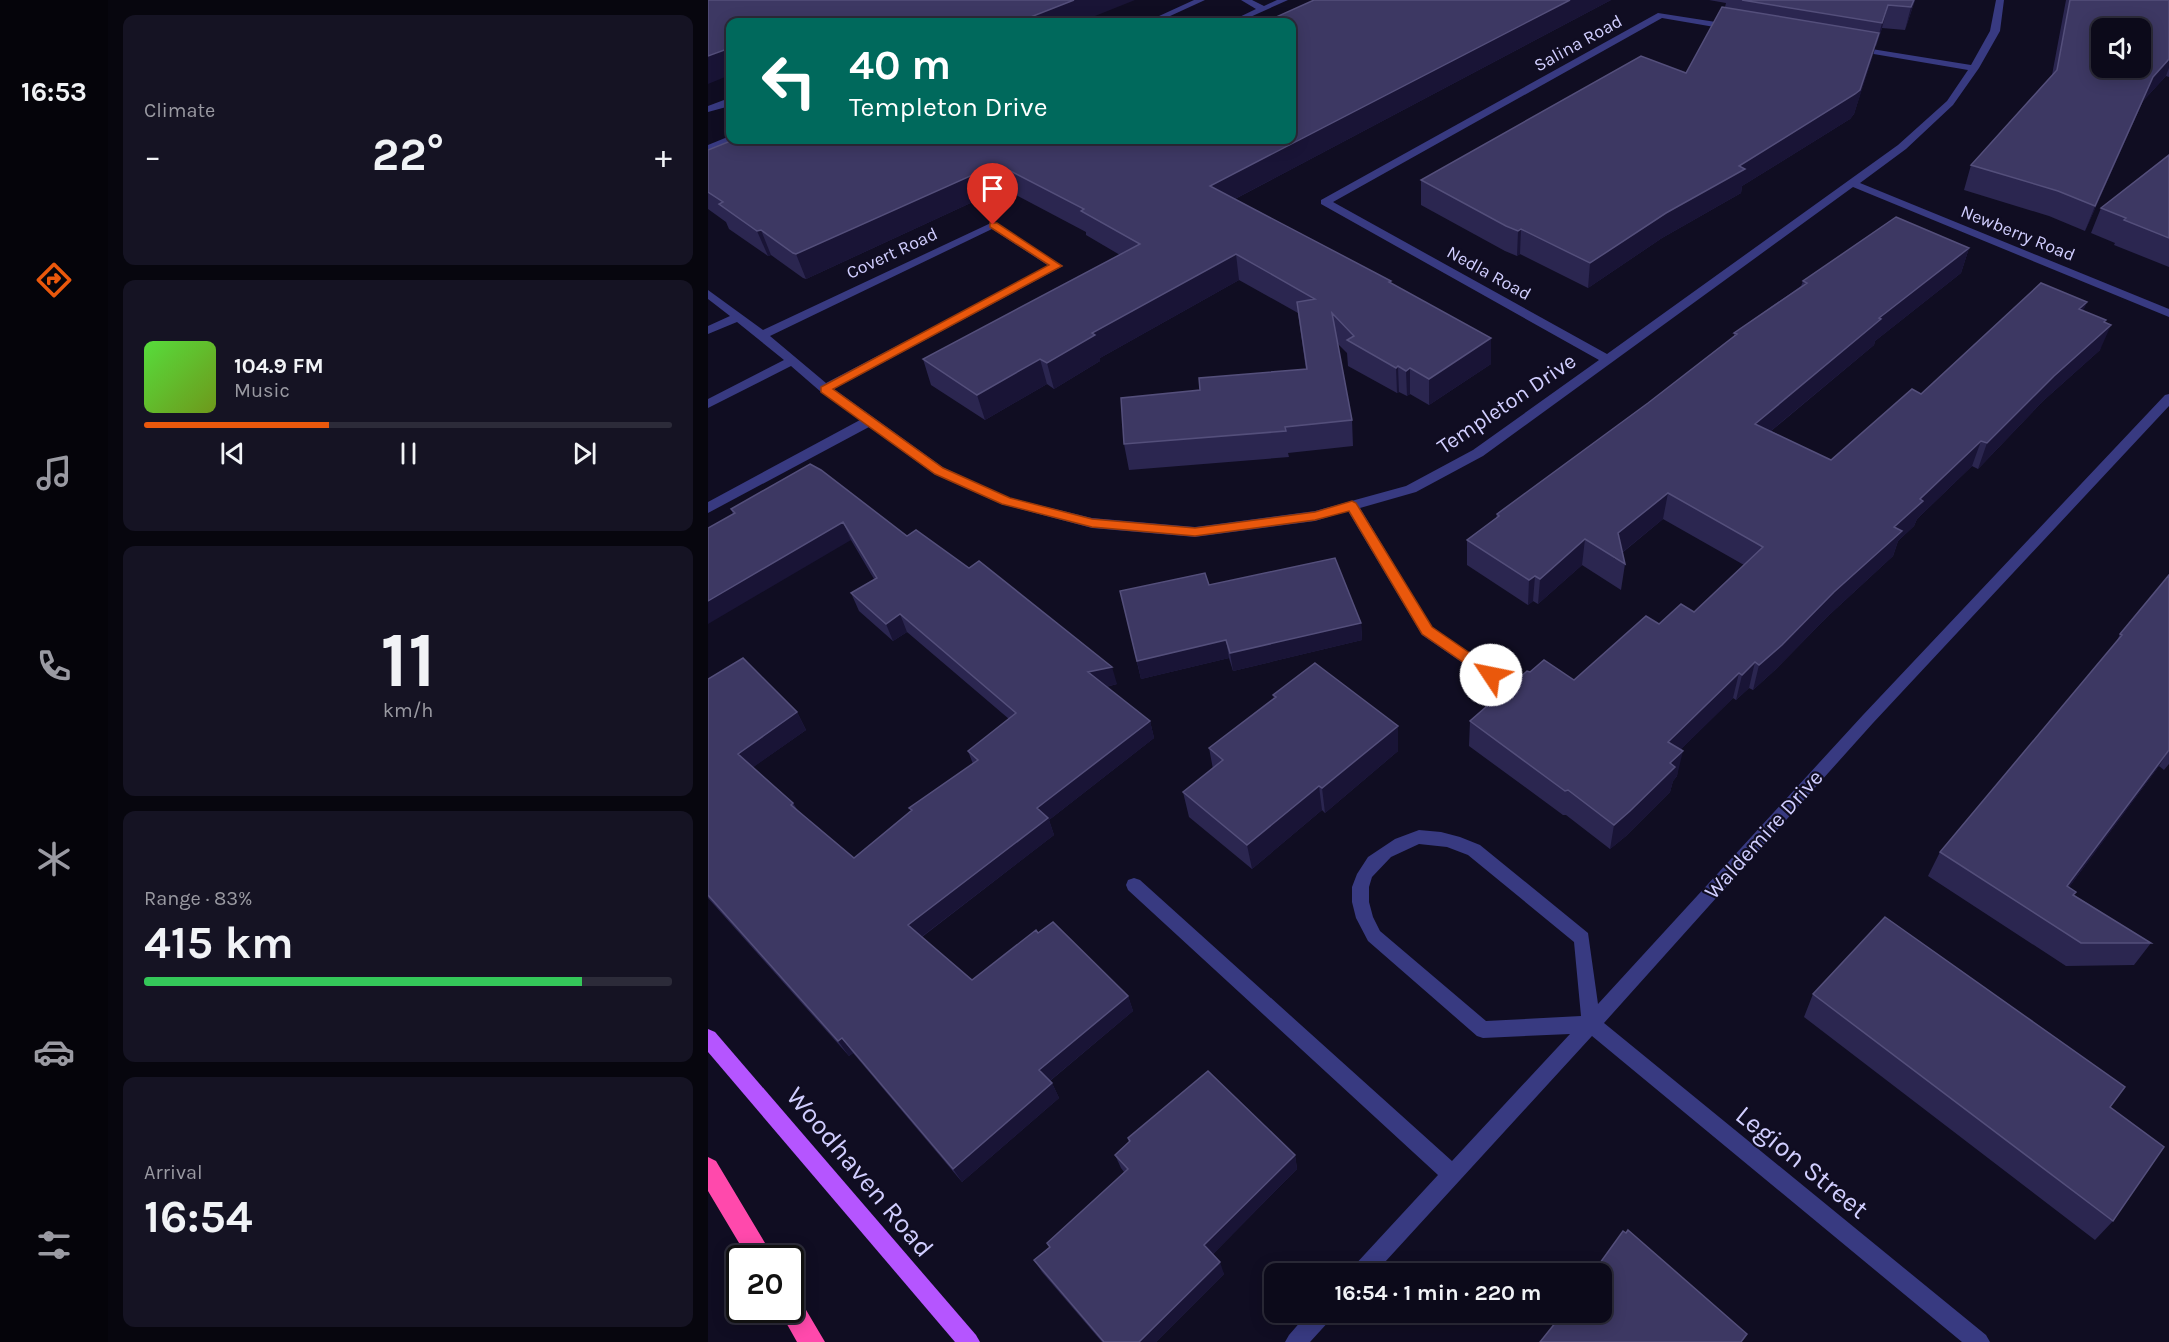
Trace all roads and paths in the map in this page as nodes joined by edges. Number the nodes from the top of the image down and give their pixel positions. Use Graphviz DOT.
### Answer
graph roads {
  1 [pos="1201,0"];
  2 [pos="1245,0"];
  3 [pos="1284,0"];
  4 [pos="2000,0"];
  5 [pos="1264,9"];
  6 [pos="1160,18"];
  7 [pos="1243,18"];
  8 [pos="1742,29"];
  9 [pos="1847,46"];
  10 [pos="1974,68"];
  11 [pos="726,104"];
  12 [pos="708,109"];
  13 [pos="726,141"];
  14 [pos="708,148"];
  15 [pos="1854,184"];
  16 [pos="1354,219"];
  17 [pos="708,293"];
  18 [pos="2169,313"];
  19 [pos="738,316"];
  20 [pos="708,330"];
  21 [pos="762,335"];
  22 [pos="1607,359"];
  23 [pos="791,361"];
  24 [pos="825,389"];
  25 [pos="2169,398"];
  26 [pos="708,404"];
  27 [pos="869,421"];
  28 [pos="1352,506"];
  29 [pos="708,508"];
  30 [pos="1491,675"];
  31 [pos="1134,885"];
  32 [pos="1591,1024"];
  33 [pos="708,1038"];
  34 [pos="708,1169"];
  35 [pos="1452,1174"];
  36 [pos="754,1245"];
  37 [pos="1370,1263"];
  38 [pos="800,1323"];
  39 [pos="1314,1323"];
  40 [pos="812,1342"];
  41 [pos="969,1342"];
  42 [pos="1296,1342"];
  43 [pos="1979,1342"];
  1 -- 6 [label="street"];
  2 -- 5 [label="street"];
  3 -- 5 [label="street"];
  4 -- 10 [label="street, Templeton Drive"];
  5 -- 7 [label="street"];
  8 -- 16 [label="street, Salina Road"];
  9 -- 10 [label="street"];
  10 -- 15 [label="street, Templeton Drive"];
  11 -- 12 [label="street"];
  13 -- 14 [label="street"];
  15 -- 18 [label="street, Newberry Road"];
  15 -- 22 [label="street, Templeton Drive"];
  16 -- 22 [label="street, Nedla Road"];
  17 -- 19 [label="street, Templeton Drive"];
  19 -- 20 [label="street"];
  19 -- 21 [label="street, Templeton Drive"];
  21 -- 23 [label="street, Templeton Drive"];
  21 -- 24 [label="street, Covert Road"];
  22 -- 28 [label="street, Templeton Drive"];
  23 -- 24 [label="street, Templeton Drive"];
  23 -- 26 [label="street"];
  24 -- 27 [label="street, Templeton Drive"];
  25 -- 32 [label="street, Waldemire Drive"];
  27 -- 28 [label="street, Templeton Drive"];
  27 -- 29 [label="street"];
  28 -- 30 [label="street"];
  31 -- 35 [label="street"];
  32 -- 32 [label="street"];
  32 -- 35 [label="street, Waldemire Drive"];
  32 -- 43 [label="street, Legion Street"];
  33 -- 41 [label="main road, Woodhaven Road"];
  34 -- 36 [label="highway"];
  35 -- 37 [label="street, Waldemire Drive"];
  38 -- 40 [label="highway"];
  39 -- 42 [label="street"];
}
